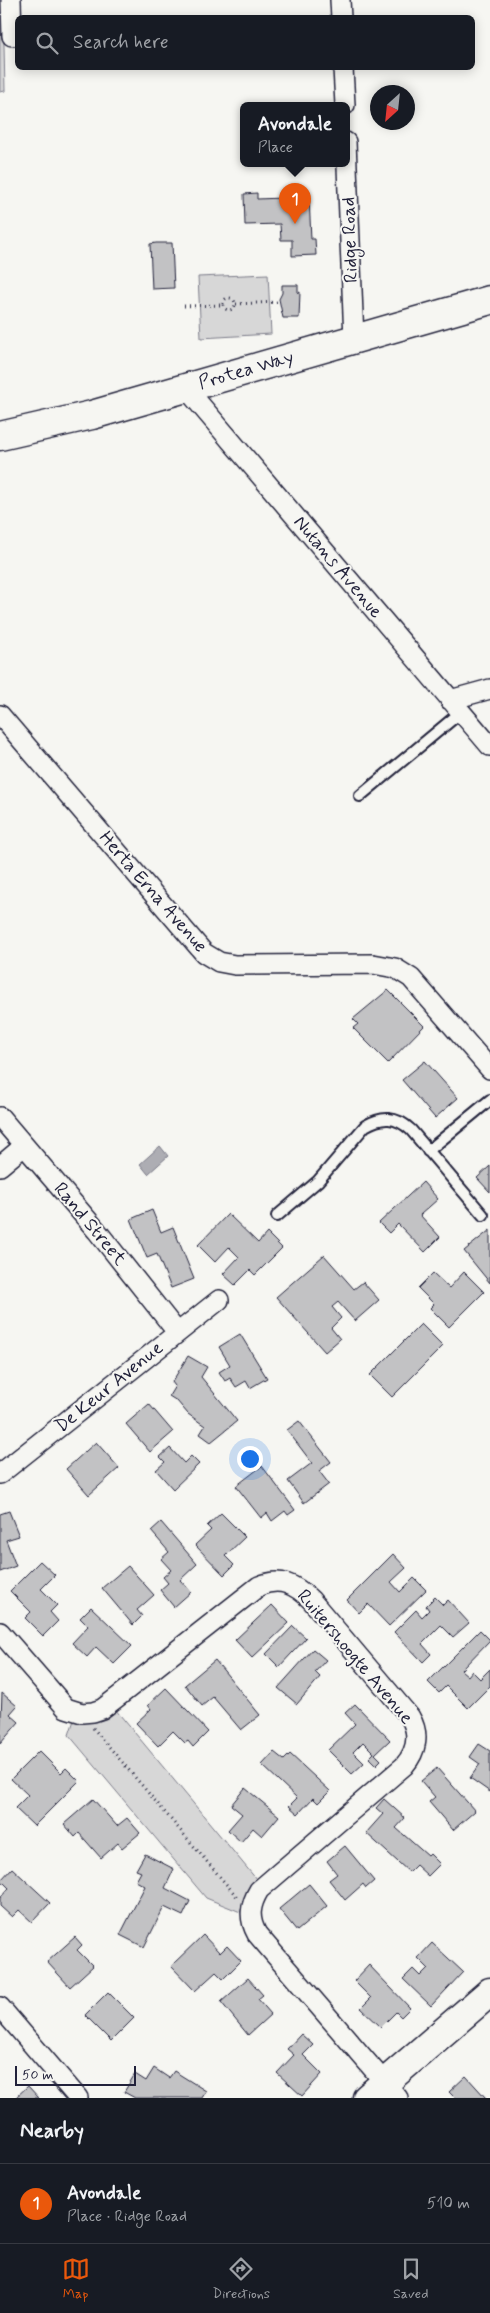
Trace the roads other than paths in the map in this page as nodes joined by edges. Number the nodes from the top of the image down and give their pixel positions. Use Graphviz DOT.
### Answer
graph roads {
  1 [pos="11,0"];
  2 [pos="340,0"];
  3 [pos="341,15"];
  4 [pos="12,36"];
  5 [pos="343,70"];
  6 [pos="345,102"];
  7 [pos="347,167"];
  8 [pos="490,300"];
  9 [pos="354,339"];
  10 [pos="186,388"];
  11 [pos="0,436"];
  12 [pos="490,689"];
  13 [pos="456,706"];
  14 [pos="0,715"];
  15 [pos="490,746"];
  16 [pos="360,796"];
  17 [pos="490,1070"];
  18 [pos="490,1100"];
  19 [pos="0,1117"];
  20 [pos="24,1146"];
  21 [pos="428,1152"];
  22 [pos="0,1166"];
  23 [pos="483,1215"];
  24 [pos="277,1216"];
  25 [pos="219,1300"];
  26 [pos="177,1332"];
  27 [pos="0,1474"];
  28 [pos="0,1632"];
  29 [pos="490,1992"];
  30 [pos="0,2007"];
  31 [pos="383,2093"];
  32 [pos="78,2098"];
  1 -- 4 [label="street"];
  2 -- 3 [label="street"];
  5 -- 6 [label="street"];
  7 -- 9 [label="street, Ridge Road"];
  8 -- 9 [label="street, Protea Way"];
  9 -- 10 [label="street, Protea Way"];
  10 -- 11 [label="street, Protea Way"];
  10 -- 13 [label="street, Nutans Avenue"];
  12 -- 13 [label="street"];
  13 -- 15 [label="street, Nutans Avenue"];
  13 -- 16 [label="lane"];
  14 -- 17 [label="street, Herta Erna Avenue"];
  18 -- 21 [label="lane"];
  19 -- 20 [label="street, Rand Street"];
  20 -- 22 [label="street"];
  20 -- 26 [label="street, Rand Street"];
  21 -- 23 [label="lane"];
  21 -- 24 [label="lane"];
  25 -- 26 [label="street, De Keur Avenue"];
  26 -- 27 [label="street, De Keur Avenue"];
  28 -- 31 [label="street, Ruitershoogte Avenue"];
  29 -- 31 [label="street"];
  30 -- 32 [label="street"];
}
